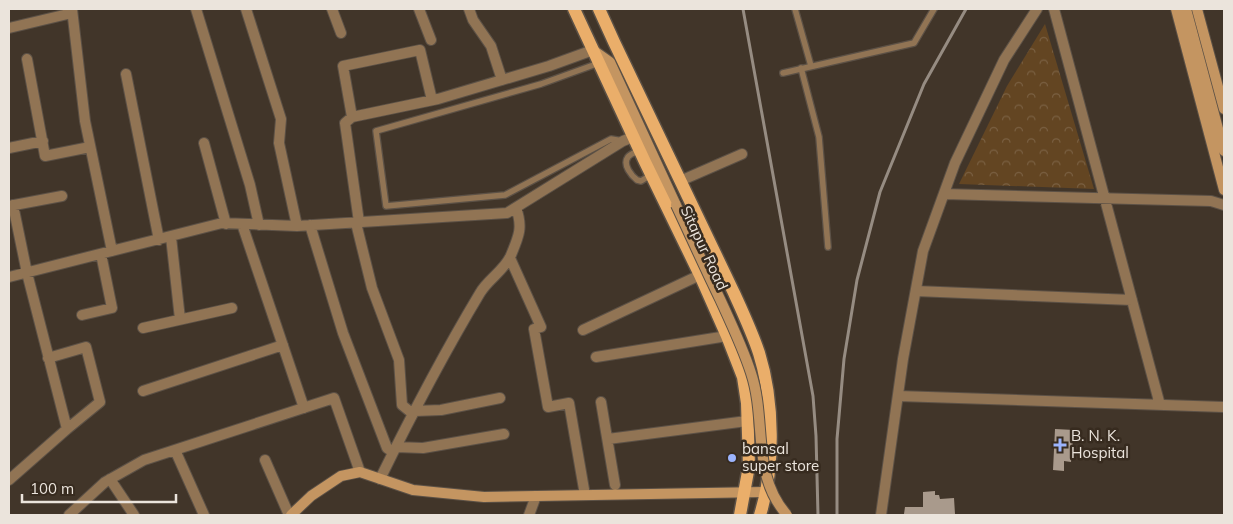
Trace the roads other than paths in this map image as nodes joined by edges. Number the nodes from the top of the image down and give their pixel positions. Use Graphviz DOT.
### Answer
graph roads {
  1 [pos="196,9"];
  2 [pos="246,9"];
  3 [pos="332,9"];
  4 [pos="419,9"];
  5 [pos="469,9"];
  6 [pos="574,9"];
  7 [pos="599,9"];
  8 [pos="795,9"];
  9 [pos="934,9"];
  10 [pos="1037,9"];
  11 [pos="1054,9"];
  12 [pos="1176,9"];
  13 [pos="1186,9"];
  14 [pos="1197,9"];
  15 [pos="72,11"];
  16 [pos="9,28"];
  17 [pos="341,33"];
  18 [pos="431,40"];
  19 [pos="614,42"];
  20 [pos="593,50"];
  21 [pos="27,59"];
  22 [pos="605,62"];
  23 [pos="811,66"];
  24 [pos="801,68"];
  25 [pos="783,73"];
  26 [pos="126,74"];
  27 [pos="502,80"];
  28 [pos="432,100"];
  29 [pos="1224,109"];
  30 [pos="352,117"];
  31 [pos="628,139"];
  32 [pos="43,141"];
  33 [pos="204,143"];
  34 [pos="90,147"];
  35 [pos="9,148"];
  36 [pos="640,150"];
  37 [pos="1224,151"];
  38 [pos="742,154"];
  39 [pos="651,175"];
  40 [pos="680,181"];
  41 [pos="1224,190"];
  42 [pos="944,194"];
  43 [pos="62,196"];
  44 [pos="1105,197"];
  45 [pos="1224,205"];
  46 [pos="11,206"];
  47 [pos="516,208"];
  48 [pos="357,222"];
  49 [pos="226,224"];
  50 [pos="242,224"];
  51 [pos="259,224"];
  52 [pos="310,225"];
  53 [pos="297,226"];
  54 [pos="171,237"];
  55 [pos="159,240"];
  56 [pos="828,247"];
  57 [pos="107,253"];
  58 [pos="510,258"];
  59 [pos="27,273"];
  60 [pos="700,275"];
  61 [pos="9,277"];
  62 [pos="916,291"];
  63 [pos="1132,300"];
  64 [pos="232,308"];
  65 [pos="82,315"];
  66 [pos="180,319"];
  67 [pos="143,328"];
  68 [pos="583,330"];
  69 [pos="727,336"];
  70 [pos="283,344"];
  71 [pos="596,357"];
  72 [pos="48,358"];
  73 [pos="143,391"];
  74 [pos="898,396"];
  75 [pos="500,398"];
  76 [pos="601,402"];
  77 [pos="1160,405"];
  78 [pos="304,408"];
  79 [pos="1224,408"];
  80 [pos="414,412"];
  81 [pos="747,422"];
  82 [pos="66,429"];
  83 [pos="504,434"];
  84 [pos="608,439"];
  85 [pos="175,450"];
  86 [pos="395,450"];
  87 [pos="265,460"];
  88 [pos="360,472"];
  89 [pos="9,479"];
  90 [pos="110,479"];
  91 [pos="380,480"];
  92 [pos="615,486"];
  93 [pos="745,491"];
  94 [pos="765,492"];
  95 [pos="585,495"];
  96 [pos="536,496"];
  97 [pos="69,515"];
  98 [pos="134,515"];
  99 [pos="204,515"];
  100 [pos="290,515"];
  101 [pos="529,515"];
  102 [pos="740,515"];
  103 [pos="760,515"];
  104 [pos="787,515"];
  105 [pos="881,515"];
  1 -- 51 [label="street"];
  2 -- 53 [label="street"];
  3 -- 17 [label="street"];
  4 -- 18 [label="street"];
  5 -- 27 [label="street"];
  6 -- 20 [label="main road, Sitapur Road"];
  7 -- 19 [label="main road, Sitapur Road"];
  8 -- 23 [label="lane"];
  9 -- 23 [label="lane"];
  10 -- 42 [label="street"];
  11 -- 44 [label="street"];
  12 -- 41 [label="street"];
  13 -- 37 [label="street"];
  14 -- 29 [label="street"];
  15 -- 16 [label="street"];
  15 -- 34 [label="street"];
  19 -- 22 [label="street"];
  19 -- 40 [label="main road, Sitapur Road"];
  20 -- 22 [label="main road, Sitapur Road"];
  20 -- 27 [label="street"];
  21 -- 32 [label="street"];
  22 -- 31 [label="main road, Sitapur Road"];
  22 -- 31 [label="lane"];
  22 -- 104 [label="street, bridge"];
  23 -- 24 [label="lane"];
  24 -- 25 [label="lane"];
  24 -- 56 [label="lane"];
  26 -- 55 [label="street"];
  27 -- 28 [label="street"];
  28 -- 30 [label="street"];
  28 -- 30 [label="street"];
  30 -- 48 [label="street"];
  31 -- 36 [label="main road, Sitapur Road"];
  31 -- 47 [label="street"];
  32 -- 34 [label="street"];
  32 -- 35 [label="street"];
  33 -- 49 [label="street"];
  34 -- 57 [label="street"];
  36 -- 39 [label="main road, Sitapur Road"];
  36 -- 39 [label="lane"];
  38 -- 40 [label="street"];
  39 -- 60 [label="main road, Sitapur Road"];
  40 -- 94 [label="main road, Sitapur Road"];
  42 -- 44 [label="street"];
  42 -- 62 [label="street"];
  43 -- 46 [label="street"];
  44 -- 45 [label="street"];
  44 -- 63 [label="street"];
  46 -- 59 [label="street"];
  47 -- 48 [label="street"];
  47 -- 58 [label="street"];
  48 -- 52 [label="street"];
  48 -- 80 [label="street"];
  49 -- 50 [label="street"];
  49 -- 54 [label="street"];
  50 -- 51 [label="street"];
  50 -- 70 [label="street"];
  51 -- 53 [label="street"];
  52 -- 53 [label="street"];
  52 -- 86 [label="street"];
  54 -- 55 [label="street"];
  54 -- 66 [label="street"];
  55 -- 57 [label="street"];
  57 -- 59 [label="street"];
  57 -- 65 [label="street"];
  58 -- 80 [label="street"];
  58 -- 95 [label="street"];
  59 -- 61 [label="street"];
  59 -- 72 [label="street"];
  60 -- 68 [label="street"];
  60 -- 69 [label="main road, Sitapur Road"];
  62 -- 63 [label="street"];
  62 -- 74 [label="street"];
  63 -- 77 [label="street"];
  64 -- 66 [label="street"];
  66 -- 67 [label="street"];
  69 -- 71 [label="street"];
  69 -- 81 [label="main road, Sitapur Road"];
  70 -- 73 [label="street"];
  70 -- 78 [label="street"];
  72 -- 82 [label="street"];
  72 -- 82 [label="street"];
  74 -- 77 [label="street"];
  74 -- 105 [label="street"];
  75 -- 80 [label="street"];
  76 -- 84 [label="street"];
  77 -- 79 [label="street"];
  78 -- 85 [label="street"];
  78 -- 88 [label="street"];
  80 -- 86 [label="street"];
  81 -- 84 [label="street"];
  81 -- 93 [label="main road, Sitapur Road"];
  82 -- 89 [label="street"];
  83 -- 86 [label="street"];
  84 -- 92 [label="street"];
  85 -- 90 [label="street"];
  85 -- 99 [label="street"];
  86 -- 91 [label="street"];
  87 -- 100 [label="street"];
  88 -- 91 [label="street"];
  88 -- 100 [label="street"];
  90 -- 97 [label="street"];
  90 -- 98 [label="street"];
  91 -- 96 [label="street"];
  93 -- 94 [label="street"];
  93 -- 95 [label="street"];
  93 -- 102 [label="main road, Sitapur Road"];
  94 -- 103 [label="main road, Sitapur Road"];
  95 -- 96 [label="street"];
  96 -- 101 [label="street"];
}
